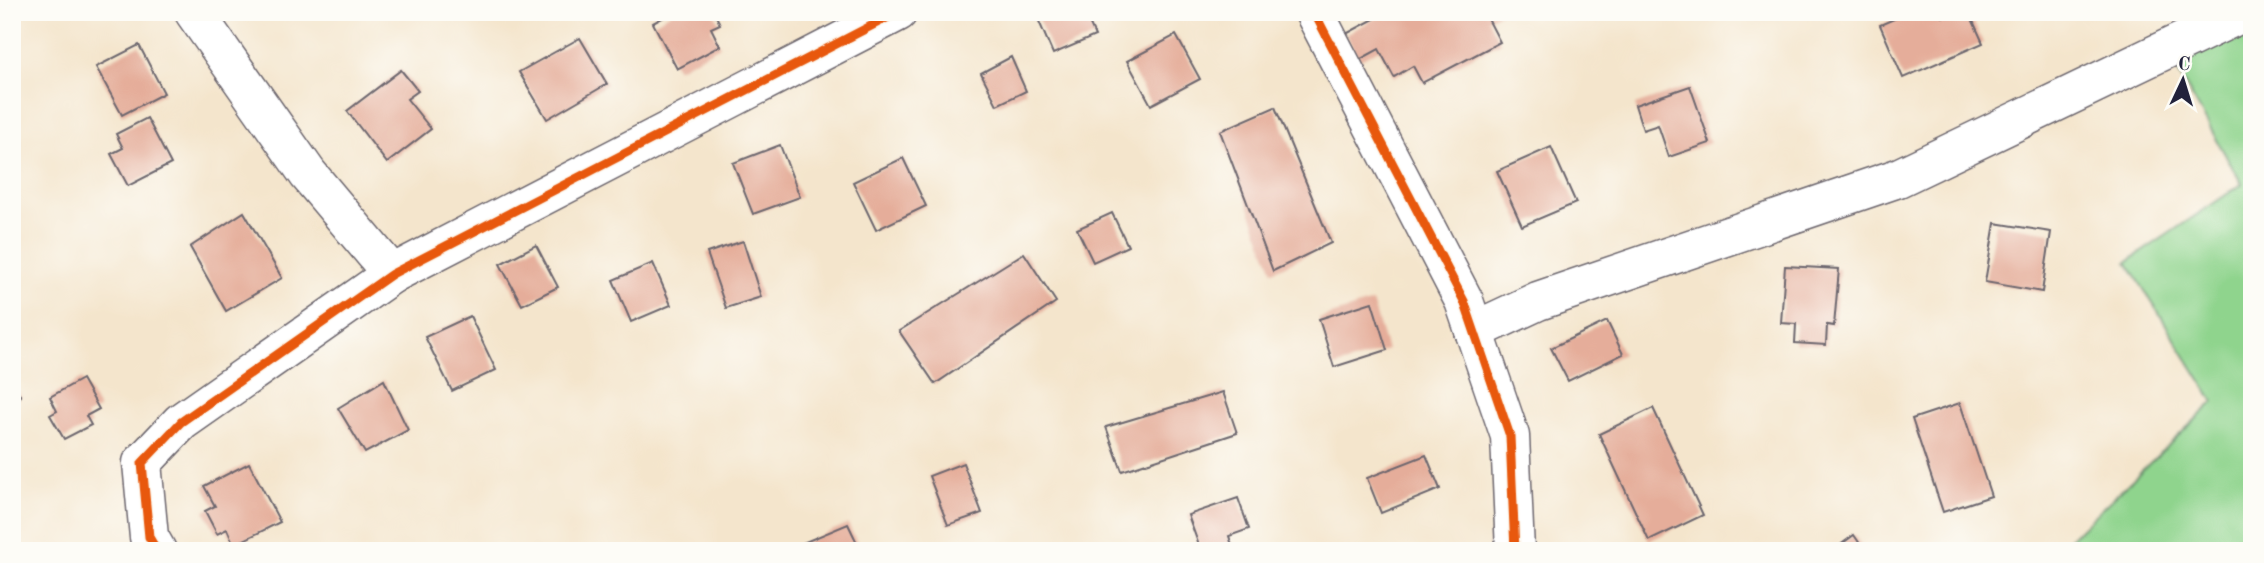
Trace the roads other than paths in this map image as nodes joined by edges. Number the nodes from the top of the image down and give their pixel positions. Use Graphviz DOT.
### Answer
graph roads {
  1 [pos="194,12"];
  2 [pos="898,12"];
  3 [pos="1314,12"];
  4 [pos="2244,12"];
  5 [pos="392,274"];
  6 [pos="1474,331"];
  7 [pos="144,546"];
  8 [pos="1515,551"];
  1 -- 5 [label="street"];
  2 -- 5 [label="street"];
  3 -- 6 [label="street"];
  4 -- 6 [label="street"];
  5 -- 7 [label="street"];
  6 -- 8 [label="street"];
}
